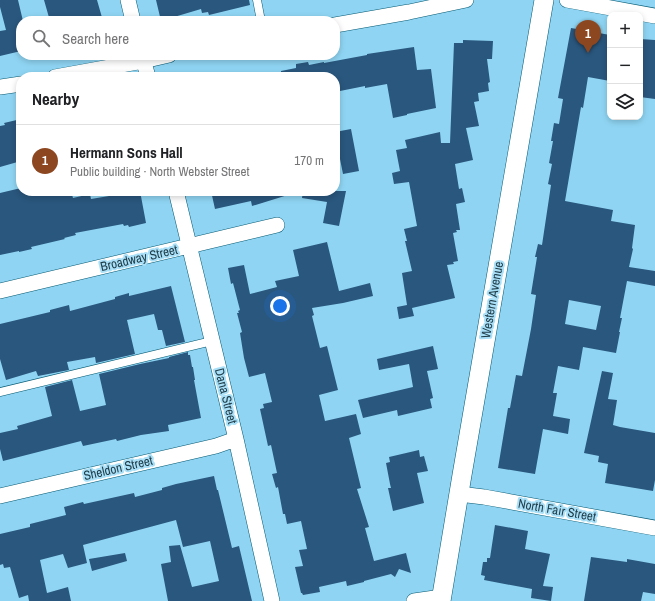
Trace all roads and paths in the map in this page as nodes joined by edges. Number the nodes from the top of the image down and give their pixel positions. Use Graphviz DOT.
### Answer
graph roads {
  1 [pos="128,0"];
  2 [pos="257,0"];
  3 [pos="466,0"];
  4 [pos="544,0"];
  5 [pos="567,0"];
  6 [pos="408,6"];
  7 [pos="132,16"];
  8 [pos="260,16"];
  9 [pos="655,16"];
  10 [pos="340,24"];
  11 [pos="133,60"];
  12 [pos="143,60"];
  13 [pos="79,72"];
  14 [pos="146,72"];
  15 [pos="16,85"];
  16 [pos="0,88"];
  17 [pos="177,196"];
  18 [pos="278,225"];
  19 [pos="189,246"];
  20 [pos="0,291"];
  21 [pos="212,341"];
  22 [pos="0,392"];
  23 [pos="236,439"];
  24 [pos="459,494"];
  25 [pos="0,496"];
  26 [pos="655,528"];
  27 [pos="442,599"];
  28 [pos="272,601"];
  29 [pos="414,601"];
  1 -- 7 [label="street"];
  2 -- 8 [label="lane"];
  3 -- 6 [label="street"];
  4 -- 24 [label="street, Western Avenue"];
  5 -- 9 [label="street"];
  6 -- 10 [label="street"];
  11 -- 13 [label="street"];
  12 -- 14 [label="street"];
  15 -- 16 [label="street"];
  17 -- 19 [label="street, Dana Street"];
  18 -- 19 [label="street, Broadway Street"];
  19 -- 20 [label="street, Broadway Street"];
  19 -- 21 [label="street, Dana Street"];
  21 -- 22 [label="lane"];
  21 -- 23 [label="street, Dana Street"];
  23 -- 25 [label="street, Sheldon Street"];
  23 -- 28 [label="street, Dana Street"];
  24 -- 26 [label="street, North Fair Street"];
  24 -- 27 [label="street, Western Avenue"];
  27 -- 29 [label="street"];
}
